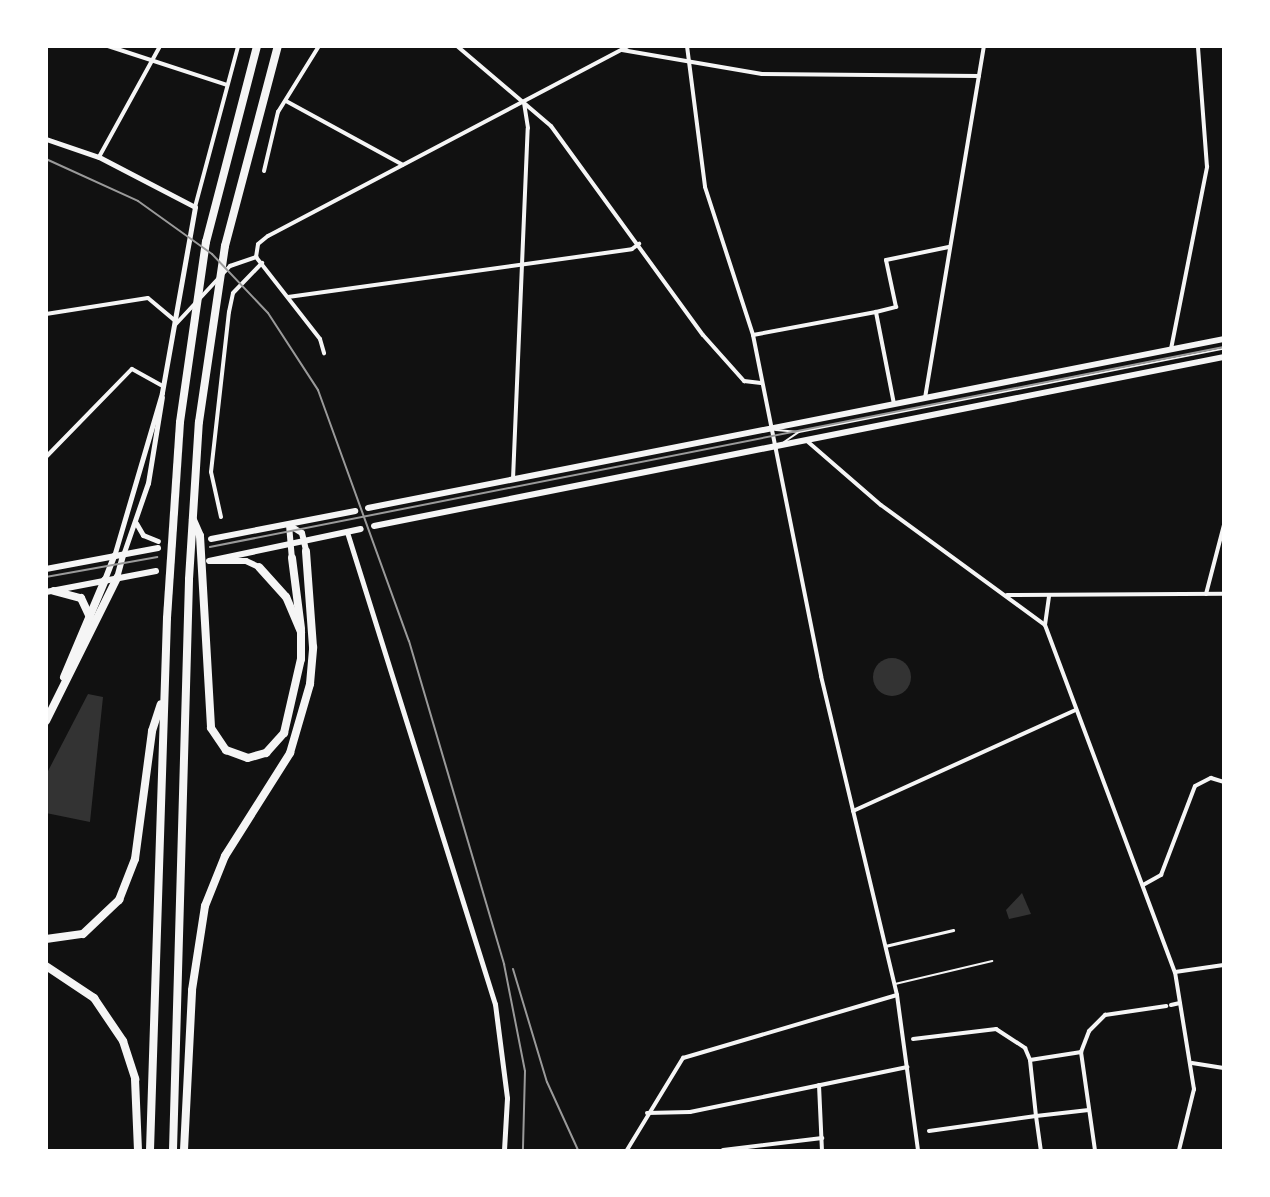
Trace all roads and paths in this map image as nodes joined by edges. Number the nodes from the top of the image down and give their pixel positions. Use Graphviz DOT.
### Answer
graph roads {
  1 [pos="108,46"];
  2 [pos="160,46"];
  3 [pos="238,46"];
  4 [pos="257,46"];
  5 [pos="278,46"];
  6 [pos="319,46"];
  7 [pos="457,46"];
  8 [pos="628,46"];
  9 [pos="687,46"];
  10 [pos="984,46"];
  11 [pos="1198,46"];
  12 [pos="622,50"];
  13 [pos="153,59"];
  14 [pos="688,65"];
  15 [pos="979,76"];
  16 [pos="227,85"];
  17 [pos="286,101"];
  18 [pos="523,101"];
  19 [pos="46,140"];
  20 [pos="99,156"];
  21 [pos="403,165"];
  22 [pos="264,171"];
  23 [pos="195,207"];
  24 [pos="639,243"];
  25 [pos="949,247"];
  26 [pos="256,257"];
  27 [pos="261,263"];
  28 [pos="520,265"];
  29 [pos="288,297"];
  30 [pos="876,312"];
  31 [pos="46,314"];
  32 [pos="174,320"];
  33 [pos="173,328"];
  34 [pos="753,335"];
  35 [pos="1224,339"];
  36 [pos="1172,349"];
  37 [pos="1224,349"];
  38 [pos="324,353"];
  39 [pos="1224,357"];
  40 [pos="760,384"];
  41 [pos="163,390"];
  42 [pos="925,398"];
  43 [pos="894,404"];
  44 [pos="768,429"];
  45 [pos="799,432"];
  46 [pos="807,441"];
  47 [pos="772,450"];
  48 [pos="46,457"];
  49 [pos="513,480"];
  50 [pos="368,508"];
  51 [pos="355,511"];
  52 [pos="221,518"];
  53 [pos="192,519"];
  54 [pos="136,523"];
  55 [pos="288,525"];
  56 [pos="1224,525"];
  57 [pos="374,526"];
  58 [pos="361,529"];
  59 [pos="347,532"];
  60 [pos="211,539"];
  61 [pos="304,539"];
  62 [pos="290,541"];
  63 [pos="158,545"];
  64 [pos="306,551"];
  65 [pos="123,555"];
  66 [pos="114,556"];
  67 [pos="292,558"];
  68 [pos="259,567"];
  69 [pos="46,569"];
  70 [pos="156,571"];
  71 [pos="117,578"];
  72 [pos="105,580"];
  73 [pos="50,592"];
  74 [pos="1206,594"];
  75 [pos="1224,594"];
  76 [pos="1006,595"];
  77 [pos="1049,595"];
  78 [pos="91,618"];
  79 [pos="1045,625"];
  80 [pos="301,632"];
  81 [pos="164,698"];
  82 [pos="1076,710"];
  83 [pos="46,711"];
  84 [pos="46,721"];
  85 [pos="1224,782"];
  86 [pos="853,811"];
  87 [pos="1143,885"];
  88 [pos="953,930"];
  89 [pos="46,939"];
  90 [pos="885,946"];
  91 [pos="992,961"];
  92 [pos="1224,965"];
  93 [pos="46,966"];
  94 [pos="1175,972"];
  95 [pos="894,985"];
  96 [pos="897,995"];
  97 [pos="1180,1004"];
  98 [pos="902,1041"];
  99 [pos="1081,1052"];
  100 [pos="1029,1060"];
  101 [pos="1191,1063"];
  102 [pos="907,1067"];
  103 [pos="1224,1068"];
  104 [pos="819,1085"];
  105 [pos="1089,1110"];
  106 [pos="647,1113"];
  107 [pos="1036,1116"];
  108 [pos="929,1131"];
  109 [pos="822,1138"];
  110 [pos="138,1150"];
  111 [pos="150,1150"];
  112 [pos="173,1150"];
  113 [pos="184,1150"];
  114 [pos="504,1150"];
  115 [pos="627,1150"];
  116 [pos="723,1150"];
  117 [pos="822,1150"];
  118 [pos="918,1150"];
  119 [pos="1041,1150"];
  120 [pos="1095,1150"];
  121 [pos="1179,1150"];
  1 -- 13 [label="street"];
  2 -- 13 [label="street"];
  3 -- 16 [label="street"];
  4 -- 81 [label="highway"];
  5 -- 53 [label="highway"];
  6 -- 17 [label="street"];
  7 -- 18 [label="street"];
  8 -- 12 [label="street"];
  9 -- 14 [label="street"];
  10 -- 15 [label="street"];
  11 -- 36 [label="street"];
  12 -- 14 [label="street"];
  12 -- 18 [label="street"];
  13 -- 16 [label="street"];
  13 -- 20 [label="street"];
  14 -- 15 [label="street"];
  14 -- 34 [label="street"];
  15 -- 25 [label="street"];
  16 -- 23 [label="street"];
  17 -- 21 [label="street"];
  17 -- 22 [label="street"];
  18 -- 21 [label="street"];
  18 -- 24 [label="street"];
  18 -- 28 [label="street"];
  19 -- 20 [label="street"];
  20 -- 23 [label="street"];
  21 -- 26 [label="street"];
  23 -- 32 [label="street"];
  24 -- 28 [label="street"];
  24 -- 40 [label="street"];
  25 -- 30 [label="street"];
  25 -- 42 [label="street"];
  26 -- 27 [label="street"];
  26 -- 33 [label="street"];
  27 -- 29 [label="street"];
  27 -- 52 [label="street"];
  28 -- 29 [label="street"];
  28 -- 49 [label="street"];
  29 -- 38 [label="street"];
  30 -- 34 [label="street"];
  30 -- 43 [label="street"];
  31 -- 32 [label="street"];
  32 -- 33 [label="street"];
  33 -- 41 [label="street"];
  34 -- 40 [label="street"];
  35 -- 36 [label="main road"];
  36 -- 42 [label="main road"];
  37 -- 45 [label="lane"];
  39 -- 46 [label="main road"];
  40 -- 44 [label="street"];
  41 -- 48 [label="street"];
  41 -- 54 [label="street"];
  41 -- 66 [label="street"];
  42 -- 43 [label="main road"];
  43 -- 44 [label="main road"];
  44 -- 45 [label="lane"];
  44 -- 47 [label="street"];
  44 -- 49 [label="main road"];
  45 -- 47 [label="lane"];
  46 -- 47 [label="main road"];
  46 -- 76 [label="street"];
  47 -- 57 [label="main road"];
  47 -- 86 [label="street"];
  49 -- 50 [label="main road"];
  51 -- 55 [label="main road"];
  53 -- 80 [label="highway"];
  53 -- 112 [label="highway"];
  54 -- 63 [label="street"];
  54 -- 65 [label="street"];
  55 -- 60 [label="main road"];
  55 -- 61 [label="main road"];
  55 -- 62 [label="main road"];
  56 -- 74 [label="street"];
  58 -- 59 [label="main road"];
  59 -- 61 [label="main road"];
  59 -- 114 [label="street"];
  61 -- 62 [label="main road"];
  61 -- 64 [label="main road"];
  62 -- 67 [label="main road"];
  62 -- 68 [label="main road"];
  63 -- 65 [label="main road"];
  64 -- 113 [label="highway"];
  65 -- 66 [label="main road"];
  65 -- 71 [label="main road"];
  66 -- 69 [label="main road"];
  66 -- 72 [label="main road"];
  67 -- 80 [label="highway"];
  68 -- 80 [label="highway"];
  70 -- 71 [label="main road"];
  71 -- 72 [label="main road"];
  71 -- 84 [label="highway"];
  72 -- 73 [label="main road"];
  72 -- 78 [label="highway"];
  73 -- 78 [label="highway"];
  74 -- 75 [label="street"];
  74 -- 77 [label="street"];
  76 -- 77 [label="street"];
  76 -- 79 [label="street"];
  77 -- 79 [label="street"];
  78 -- 83 [label="highway"];
  79 -- 82 [label="street"];
  81 -- 89 [label="highway"];
  81 -- 111 [label="highway"];
  82 -- 86 [label="street"];
  82 -- 87 [label="street"];
  85 -- 87 [label="street"];
  86 -- 90 [label="street"];
  87 -- 94 [label="street"];
  88 -- 90 [label="street"];
  90 -- 95 [label="street"];
  91 -- 95 [label="lane"];
  92 -- 94 [label="street"];
  93 -- 110 [label="highway"];
  94 -- 97 [label="street"];
  95 -- 96 [label="street"];
  96 -- 98 [label="street"];
  96 -- 106 [label="street"];
  97 -- 99 [label="street"];
  97 -- 101 [label="street"];
  98 -- 100 [label="street"];
  98 -- 102 [label="street"];
  99 -- 100 [label="street"];
  99 -- 105 [label="street"];
  100 -- 107 [label="street"];
  101 -- 103 [label="street"];
  101 -- 121 [label="street"];
  102 -- 104 [label="street"];
  102 -- 118 [label="street"];
  104 -- 106 [label="street"];
  104 -- 109 [label="street"];
  105 -- 107 [label="street"];
  105 -- 120 [label="street"];
  106 -- 115 [label="street"];
  107 -- 108 [label="street"];
  107 -- 119 [label="street"];
  109 -- 116 [label="street"];
  109 -- 117 [label="street"];
}
